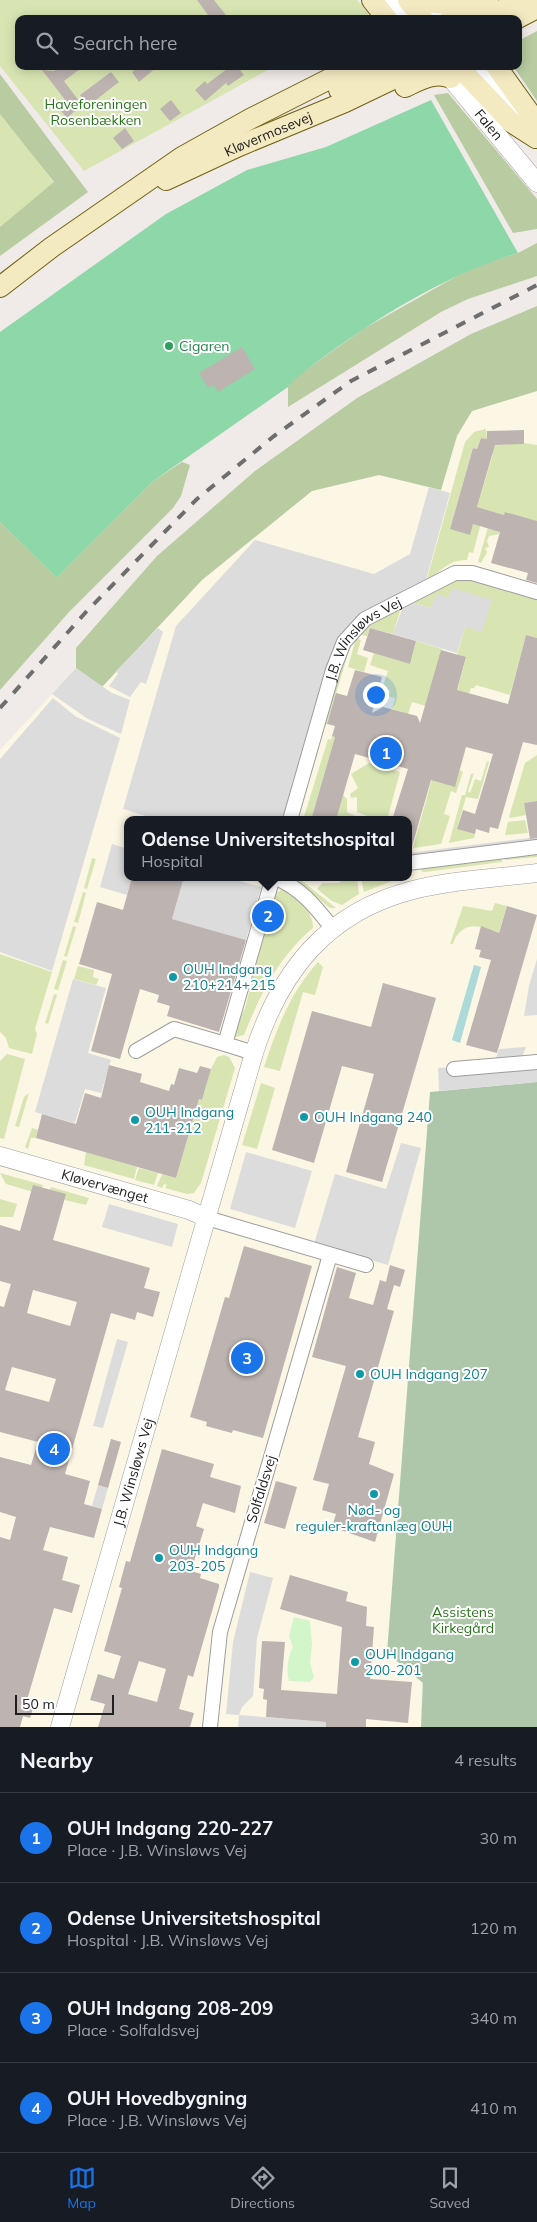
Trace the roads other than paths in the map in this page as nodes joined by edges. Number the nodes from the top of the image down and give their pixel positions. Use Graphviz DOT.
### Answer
graph roads {
  1 [pos="372,0"];
  2 [pos="389,0"];
  3 [pos="408,0"];
  4 [pos="458,0"];
  5 [pos="488,0"];
  6 [pos="520,0"];
  7 [pos="426,7"];
  8 [pos="537,8"];
  9 [pos="384,15"];
  10 [pos="400,15"];
  11 [pos="436,15"];
  12 [pos="458,15"];
  13 [pos="492,15"];
  14 [pos="522,16"];
  15 [pos="347,70"];
  16 [pos="378,70"];
  17 [pos="412,70"];
  18 [pos="450,70"];
  19 [pos="482,70"];
  20 [pos="499,70"];
  21 [pos="536,139"];
  22 [pos="240,146"];
  23 [pos="537,182"];
  24 [pos="117,204"];
  25 [pos="0,287"];
  26 [pos="537,592"];
  27 [pos="291,816"];
  28 [pos="537,846"];
  29 [pos="412,862"];
  30 [pos="537,873"];
  31 [pos="273,881"];
  32 [pos="282,881"];
  33 [pos="333,929"];
  34 [pos="225,1044"];
  35 [pos="136,1051"];
  36 [pos="254,1053"];
  37 [pos="537,1062"];
  38 [pos="454,1069"];
  39 [pos="0,1156"];
  40 [pos="207,1218"];
  41 [pos="330,1255"];
  42 [pos="366,1265"];
  43 [pos="60,1727"];
  44 [pos="210,1727"];
  1 -- 9 [label="main road"];
  2 -- 10 [label="street"];
  3 -- 7 [label="main road"];
  4 -- 7 [label="main road"];
  5 -- 12 [label="main road"];
  6 -- 13 [label="main road"];
  7 -- 11 [label="street"];
  8 -- 14 [label="main road"];
  15 -- 24 [label="main road, Kløvermosevej"];
  16 -- 22 [label="main road"];
  17 -- 22 [label="main road, Kløvermosevej"];
  18 -- 21 [label="main road"];
  18 -- 22 [label="main road"];
  18 -- 23 [label="street, Falen"];
  19 -- 21 [label="street, Falen"];
  20 -- 21 [label="main road"];
  22 -- 24 [label="main road, Kløvermosevej"];
  24 -- 25 [label="main road, Kløvermosevej"];
  26 -- 27 [label="street, J.B. Winsløws Vej"];
  28 -- 29 [label="street"];
  30 -- 33 [label="street, J.B. Winsløws Vej"];
  31 -- 34 [label="street"];
  32 -- 33 [label="street"];
  33 -- 36 [label="street, J.B. Winsløws Vej"];
  34 -- 35 [label="street"];
  34 -- 36 [label="street"];
  36 -- 40 [label="street, J.B. Winsløws Vej"];
  37 -- 38 [label="street"];
  39 -- 40 [label="street, Kløvervænget"];
  40 -- 41 [label="street"];
  40 -- 43 [label="street, J.B. Winsløws Vej"];
  41 -- 42 [label="street"];
  41 -- 44 [label="street, Solfaldsvej"];
}
